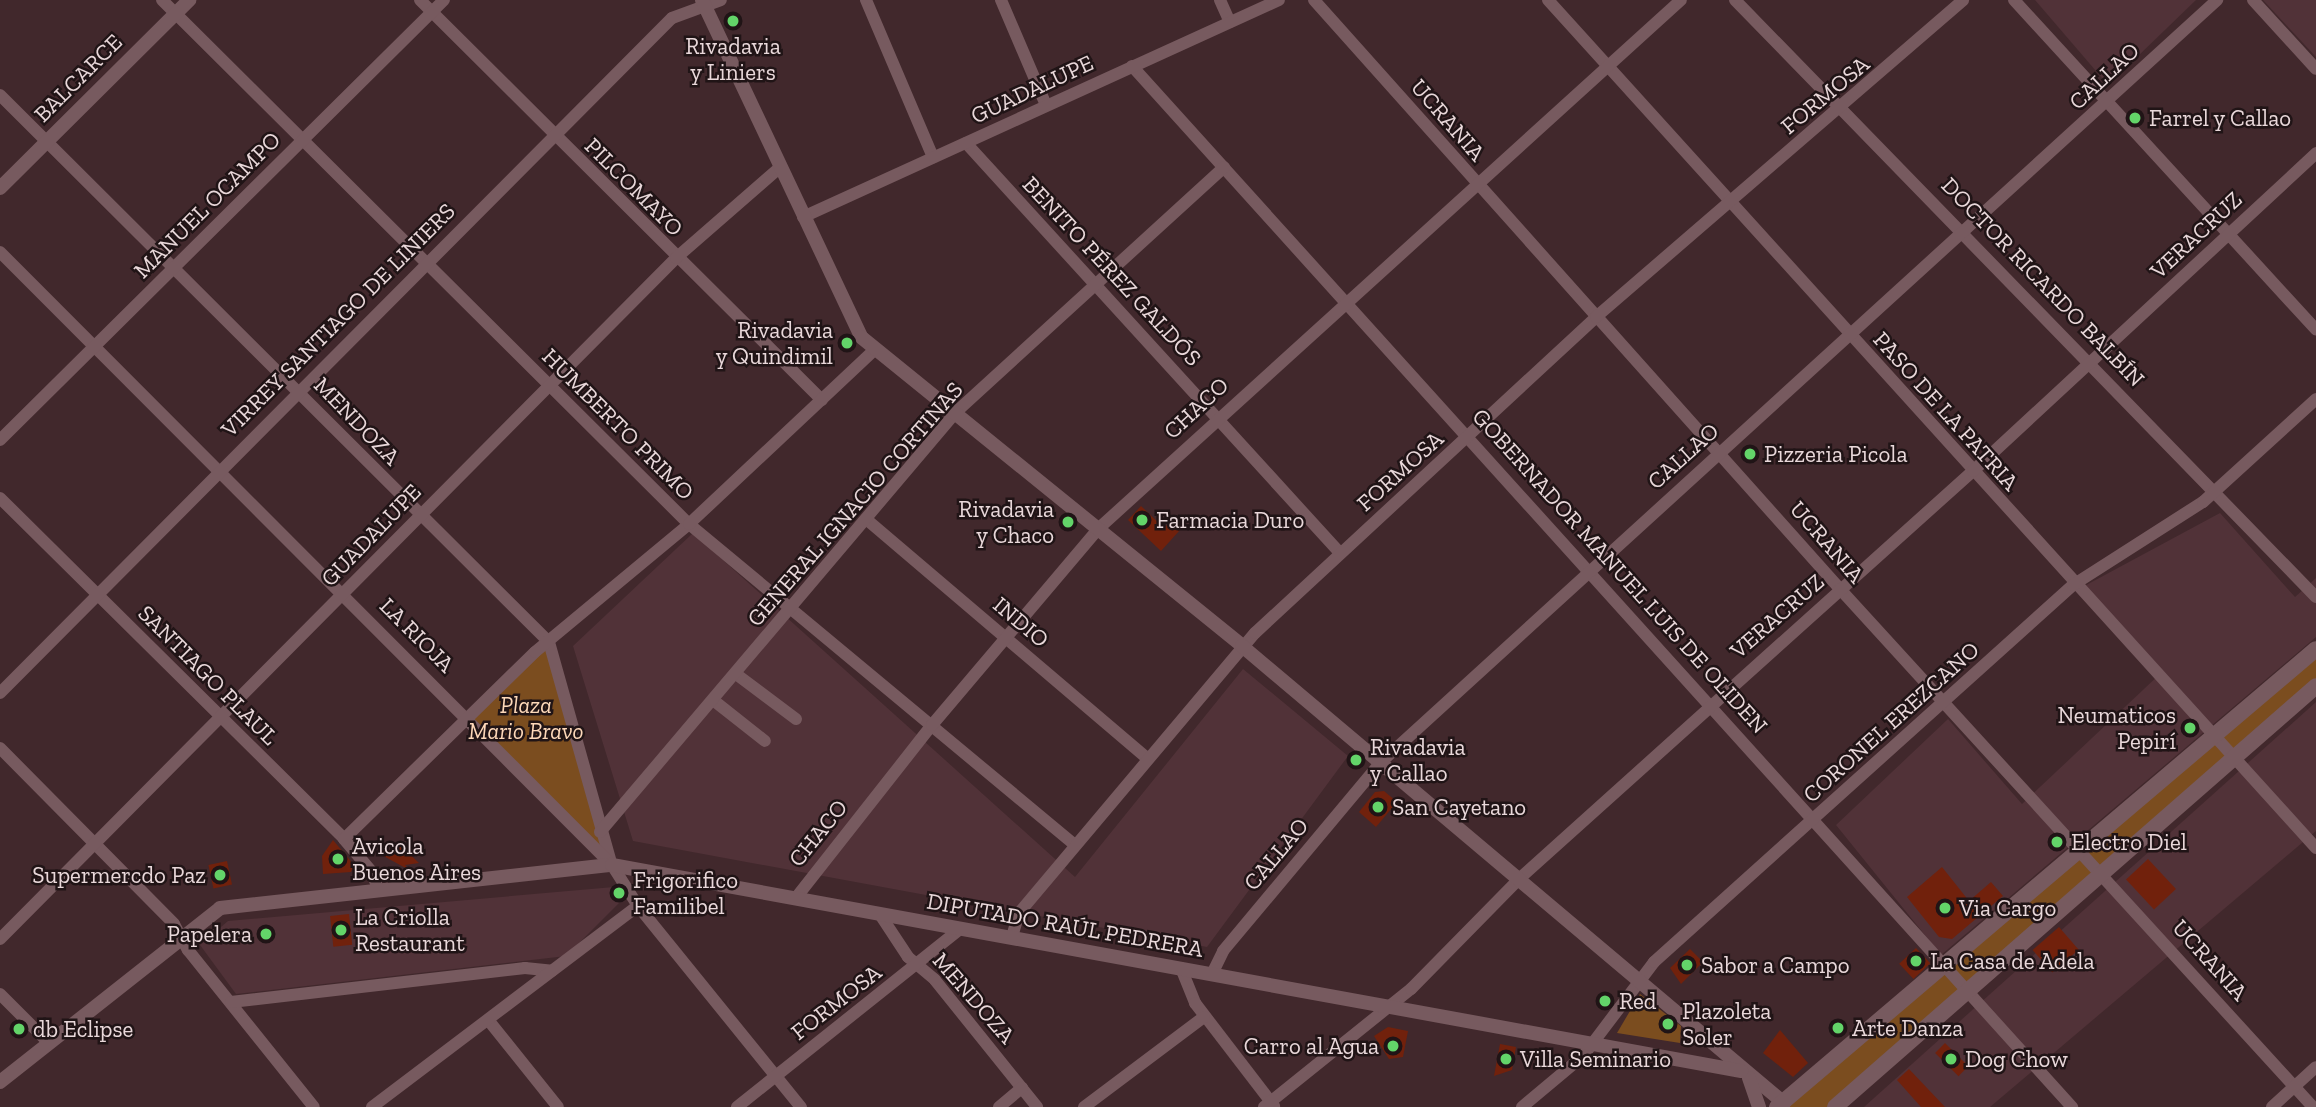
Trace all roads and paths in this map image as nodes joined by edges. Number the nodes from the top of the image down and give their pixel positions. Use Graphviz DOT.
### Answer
graph roads {
  1 [pos="162,0"];
  2 [pos="189,0"];
  3 [pos="421,0"];
  4 [pos="444,0"];
  5 [pos="721,0"];
  6 [pos="866,0"];
  7 [pos="1000,0"];
  8 [pos="1220,0"];
  9 [pos="1279,0"];
  10 [pos="1314,0"];
  11 [pos="1548,0"];
  12 [pos="1681,0"];
  13 [pos="1735,0"];
  14 [pos="1964,0"];
  15 [pos="2014,0"];
  16 [pos="2217,0"];
  17 [pos="2253,0"];
  18 [pos="703,2"];
  19 [pos="433,12"];
  20 [pos="175,14"];
  21 [pos="1230,22"];
  22 [pos="1132,66"];
  23 [pos="1608,66"];
  24 [pos="2316,69"];
  25 [pos="0,95"];
  26 [pos="2109,102"];
  27 [pos="1046,105"];
  28 [pos="1844,108"];
  29 [pos="552,134"];
  30 [pos="301,139"];
  31 [pos="966,142"];
  32 [pos="46,143"];
  33 [pos="2316,153"];
  34 [pos="933,157"];
  35 [pos="1224,167"];
  36 [pos="779,168"];
  37 [pos="1476,184"];
  38 [pos="0,188"];
  39 [pos="1730,201"];
  40 [pos="803,217"];
  41 [pos="1965,231"];
  42 [pos="2228,234"];
  43 [pos="0,253"];
  44 [pos="676,258"];
  45 [pos="425,263"];
  46 [pos="173,269"];
  47 [pos="1097,283"];
  48 [pos="1347,300"];
  49 [pos="1596,317"];
  50 [pos="2316,330"];
  51 [pos="1850,336"];
  52 [pos="95,348"];
  53 [pos="874,350"];
  54 [pos="2091,360"];
  55 [pos="549,384"];
  56 [pos="298,391"];
  57 [pos="2316,399"];
  58 [pos="822,400"];
  59 [pos="956,412"];
  60 [pos="1217,417"];
  61 [pos="1471,436"];
  62 [pos="0,440"];
  63 [pos="1719,451"];
  64 [pos="220,468"];
  65 [pos="1973,471"];
  66 [pos="2215,492"];
  67 [pos="0,498"];
  68 [pos="419,515"];
  69 [pos="866,519"];
  70 [pos="688,524"];
  71 [pos="1098,529"];
  72 [pos="1340,553"];
  73 [pos="1589,569"];
  74 [pos="2073,585"];
  75 [pos="1840,589"];
  76 [pos="345,593"];
  77 [pos="96,594"];
  78 [pos="2316,597"];
  79 [pos="790,611"];
  80 [pos="1005,636"];
  81 [pos="549,642"];
  82 [pos="1242,646"];
  83 [pos="2316,649"];
  84 [pos="736,674"];
  85 [pos="2316,686"];
  86 [pos="0,693"];
  87 [pos="713,700"];
  88 [pos="1710,702"];
  89 [pos="1945,704"];
  90 [pos="467,716"];
  91 [pos="221,718"];
  92 [pos="796,719"];
  93 [pos="932,725"];
  94 [pos="2212,735"];
  95 [pos="765,741"];
  96 [pos="0,748"];
  97 [pos="1147,758"];
  98 [pos="2233,758"];
  99 [pos="1380,763"];
  100 [pos="1815,819"];
  101 [pos="600,832"];
  102 [pos="344,839"];
  103 [pos="93,844"];
  104 [pos="1075,845"];
  105 [pos="2081,848"];
  106 [pos="2316,848"];
  107 [pos="612,865"];
  108 [pos="2103,873"];
  109 [pos="1518,879"];
  110 [pos="378,889"];
  111 [pos="795,899"];
  112 [pos="638,906"];
  113 [pos="881,916"];
  114 [pos="960,929"];
  115 [pos="181,936"];
  116 [pos="1012,937"];
  117 [pos="0,939"];
  118 [pos="1945,964"];
  119 [pos="918,965"];
  120 [pos="1181,968"];
  121 [pos="552,971"];
  122 [pos="1212,974"];
  123 [pos="1638,979"];
  124 [pos="1968,994"];
  125 [pos="0,995"];
  126 [pos="231,1002"];
  127 [pos="1391,1006"];
  128 [pos="1204,1017"];
  129 [pos="489,1021"];
  130 [pos="49,1043"];
  131 [pos="1594,1044"];
  132 [pos="2316,1067"];
  133 [pos="776,1075"];
  134 [pos="1745,1075"];
  135 [pos="0,1082"];
  136 [pos="2295,1086"];
  137 [pos="1022,1088"];
  138 [pos="1270,1105"];
  139 [pos="1782,1106"];
  140 [pos="1839,1106"];
  141 [pos="314,1107"];
  142 [pos="372,1107"];
  143 [pos="558,1107"];
  144 [pos="737,1107"];
  145 [pos="801,1107"];
  146 [pos="999,1107"];
  147 [pos="1037,1107"];
  148 [pos="1084,1107"];
  149 [pos="1522,1107"];
  150 [pos="1759,1107"];
  151 [pos="2072,1107"];
  152 [pos="2272,1107"];
  153 [pos="2313,1107"];
  1 -- 20 [label="street, HUMBERTO PRIMO"];
  2 -- 20 [label="street, BALCARCE"];
  3 -- 19 [label="street, PILCOMAYO"];
  4 -- 19 [label="street, MANUEL OCAMPO"];
  5 -- 18 [label="street, VIRREY SANTIAGO DE LINIERS"];
  6 -- 34 [label="street"];
  7 -- 27 [label="street"];
  8 -- 21 [label="street"];
  9 -- 21 [label="street, GUADALUPE"];
  10 -- 37 [label="street, UCRANIA"];
  11 -- 23 [label="street, PASO DE LA PATRIA"];
  12 -- 23 [label="street, CHACO"];
  13 -- 28 [label="street, DOCTOR RICARDO BALBÍN"];
  14 -- 28 [label="street, FORMOSA"];
  15 -- 26 [label="street"];
  16 -- 26 [label="street, CALLAO"];
  17 -- 24 [label="street"];
  18 -- 29 [label="street, VIRREY SANTIAGO DE LINIERS"];
  18 -- 36 [label="street"];
  19 -- 29 [label="street, PILCOMAYO"];
  19 -- 30 [label="street, MANUEL OCAMPO"];
  20 -- 30 [label="street, HUMBERTO PRIMO"];
  20 -- 32 [label="street, BALCARCE"];
  21 -- 22 [label="street, GUADALUPE"];
  22 -- 27 [label="street, GUADALUPE"];
  22 -- 35 [label="street, GOBERNADOR MANUEL LUIS DE OLIDEN"];
  23 -- 37 [label="street, CHACO"];
  23 -- 39 [label="street, PASO DE LA PATRIA"];
  25 -- 32 [label="street, MENDOZA"];
  26 -- 41 [label="street, CALLAO"];
  26 -- 42 [label="street"];
  27 -- 31 [label="street, GUADALUPE"];
  28 -- 39 [label="street, FORMOSA"];
  28 -- 41 [label="street, DOCTOR RICARDO BALBÍN"];
  29 -- 44 [label="street, PILCOMAYO"];
  29 -- 45 [label="street, VIRREY SANTIAGO DE LINIERS"];
  30 -- 45 [label="street, HUMBERTO PRIMO"];
  30 -- 46 [label="street, MANUEL OCAMPO"];
  31 -- 34 [label="street, GUADALUPE"];
  31 -- 47 [label="street, BENITO PÉREZ GALDÓS"];
  32 -- 38 [label="street, BALCARCE"];
  32 -- 46 [label="street, MENDOZA"];
  33 -- 42 [label="street, VERACRUZ"];
  34 -- 40 [label="street, GUADALUPE"];
  35 -- 47 [label="street, GENERAL IGNACIO CORTINAS"];
  35 -- 48 [label="street, GOBERNADOR MANUEL LUIS DE OLIDEN"];
  36 -- 40 [label="street"];
  36 -- 44 [label="street, GUADALUPE"];
  37 -- 48 [label="street, CHACO"];
  37 -- 49 [label="street, UCRANIA"];
  39 -- 49 [label="street, FORMOSA"];
  39 -- 51 [label="street, PASO DE LA PATRIA"];
  40 -- 53 [label="street"];
  41 -- 51 [label="street, CALLAO"];
  41 -- 54 [label="street, DOCTOR RICARDO BALBÍN"];
  42 -- 50 [label="street"];
  42 -- 54 [label="street, VERACRUZ"];
  43 -- 52 [label="street, LA RIOJA"];
  44 -- 55 [label="street, GUADALUPE"];
  44 -- 58 [label="street, PILCOMAYO"];
  45 -- 55 [label="street, HUMBERTO PRIMO"];
  45 -- 56 [label="street, VIRREY SANTIAGO DE LINIERS"];
  46 -- 52 [label="street, MANUEL OCAMPO"];
  46 -- 56 [label="street, MENDOZA"];
  47 -- 59 [label="street, GENERAL IGNACIO CORTINAS"];
  47 -- 60 [label="street, BENITO PÉREZ GALDÓS"];
  48 -- 60 [label="street, CHACO"];
  48 -- 61 [label="street, GOBERNADOR MANUEL LUIS DE OLIDEN"];
  49 -- 61 [label="street, FORMOSA"];
  49 -- 63 [label="street, UCRANIA"];
  51 -- 63 [label="street, CALLAO"];
  51 -- 65 [label="street, PASO DE LA PATRIA"];
  52 -- 62 [label="street, MANUEL OCAMPO"];
  52 -- 64 [label="street, LA RIOJA"];
  53 -- 58 [label="street"];
  53 -- 59 [label="street"];
  54 -- 65 [label="street, VERACRUZ"];
  54 -- 66 [label="street, DOCTOR RICARDO BALBÍN"];
  55 -- 68 [label="street, GUADALUPE"];
  55 -- 70 [label="street, HUMBERTO PRIMO"];
  56 -- 64 [label="street, VIRREY SANTIAGO DE LINIERS"];
  56 -- 68 [label="street, MENDOZA"];
  57 -- 66 [label="street, CORONEL EREZCANO"];
  58 -- 70 [label="street"];
  59 -- 69 [label="street, GENERAL IGNACIO CORTINAS"];
  59 -- 71 [label="street"];
  60 -- 71 [label="street, CHACO"];
  60 -- 72 [label="street, BENITO PÉREZ GALDÓS"];
  61 -- 72 [label="street, FORMOSA"];
  61 -- 73 [label="street, GOBERNADOR MANUEL LUIS DE OLIDEN"];
  63 -- 73 [label="street, CALLAO"];
  63 -- 75 [label="street, UCRANIA"];
  64 -- 76 [label="street, LA RIOJA"];
  64 -- 77 [label="street, VIRREY SANTIAGO DE LINIERS"];
  65 -- 74 [label="street, PASO DE LA PATRIA"];
  65 -- 75 [label="street, VERACRUZ"];
  66 -- 74 [label="street, CORONEL EREZCANO"];
  66 -- 78 [label="street, DOCTOR RICARDO BALBÍN"];
  67 -- 77 [label="street, SANTIAGO PLAUL"];
  68 -- 76 [label="street, GUADALUPE"];
  68 -- 81 [label="street, MENDOZA"];
  69 -- 79 [label="street, GENERAL IGNACIO CORTINAS"];
  69 -- 80 [label="street, INDIO"];
  70 -- 79 [label="street, HUMBERTO PRIMO"];
  70 -- 81 [label="street"];
  71 -- 80 [label="street, CHACO"];
  71 -- 82 [label="street"];
  72 -- 82 [label="street, FORMOSA"];
  73 -- 88 [label="street, GOBERNADOR MANUEL LUIS DE OLIDEN"];
  73 -- 99 [label="street, CALLAO"];
  74 -- 89 [label="street, CORONEL EREZCANO"];
  74 -- 94 [label="street, PASO DE LA PATRIA"];
  75 -- 88 [label="street, VERACRUZ"];
  75 -- 89 [label="street, UCRANIA"];
  76 -- 90 [label="street, LA RIOJA"];
  76 -- 91 [label="street, GUADALUPE"];
  77 -- 86 [label="street, VIRREY SANTIAGO DE LINIERS"];
  77 -- 91 [label="street, SANTIAGO PLAUL"];
  79 -- 84 [label="street, GENERAL IGNACIO CORTINAS"];
  79 -- 93 [label="street, HUMBERTO PRIMO"];
  80 -- 93 [label="street, CHACO"];
  80 -- 97 [label="street, INDIO"];
  81 -- 90 [label="street"];
  81 -- 101 [label="street"];
  82 -- 97 [label="street, FORMOSA"];
  82 -- 99 [label="street"];
  83 -- 94 [label="main road"];
  84 -- 87 [label="street, GENERAL IGNACIO CORTINAS"];
  84 -- 92 [label="street"];
  85 -- 98 [label="main road"];
  87 -- 95 [label="street"];
  87 -- 101 [label="street, GENERAL IGNACIO CORTINAS"];
  88 -- 100 [label="street, GOBERNADOR MANUEL LUIS DE OLIDEN"];
  88 -- 109 [label="street, VERACRUZ"];
  89 -- 100 [label="street, CORONEL EREZCANO"];
  89 -- 105 [label="street, UCRANIA"];
  90 -- 102 [label="street"];
  90 -- 107 [label="street, LA RIOJA"];
  91 -- 102 [label="street, SANTIAGO PLAUL"];
  91 -- 103 [label="street, GUADALUPE"];
  93 -- 104 [label="street, HUMBERTO PRIMO"];
  93 -- 111 [label="street, CHACO"];
  94 -- 98 [label="street, PASO DE LA PATRIA"];
  94 -- 105 [label="main road"];
  96 -- 103 [label="street"];
  97 -- 104 [label="street, FORMOSA"];
  98 -- 106 [label="street, PASO DE LA PATRIA"];
  98 -- 108 [label="main road"];
  99 -- 109 [label="street"];
  99 -- 122 [label="street, CALLAO"];
  100 -- 118 [label="street, GOBERNADOR MANUEL LUIS DE OLIDEN"];
  100 -- 123 [label="street, CORONEL EREZCANO"];
  101 -- 107 [label="street"];
  102 -- 110 [label="street, SANTIAGO PLAUL"];
  103 -- 115 [label="street"];
  103 -- 117 [label="street, GUADALUPE"];
  104 -- 116 [label="street, FORMOSA"];
  105 -- 108 [label="street, UCRANIA"];
  105 -- 118 [label="main road"];
  107 -- 110 [label="street, DIPUTADO RAÚL PEDRERA"];
  107 -- 111 [label="street, DIPUTADO RAÚL PEDRERA"];
  107 -- 112 [label="street, LA RIOJA"];
  108 -- 124 [label="main road"];
  108 -- 136 [label="street, UCRANIA"];
  109 -- 123 [label="street"];
  109 -- 127 [label="street, VERACRUZ"];
  110 -- 115 [label="street, DIPUTADO RAÚL PEDRERA"];
  111 -- 113 [label="street, DIPUTADO RAÚL PEDRERA"];
  112 -- 121 [label="street"];
  112 -- 133 [label="street, LA RIOJA"];
  113 -- 114 [label="street, DIPUTADO RAÚL PEDRERA"];
  113 -- 119 [label="street, MENDOZA"];
  114 -- 116 [label="street, DIPUTADO RAÚL PEDRERA"];
  114 -- 119 [label="street, FORMOSA"];
  115 -- 126 [label="street"];
  115 -- 130 [label="street, DIPUTADO RAÚL PEDRERA"];
  116 -- 120 [label="street, DIPUTADO RAÚL PEDRERA"];
  118 -- 124 [label="street, GOBERNADOR MANUEL LUIS DE OLIDEN"];
  118 -- 139 [label="main road"];
  119 -- 133 [label="street, FORMOSA"];
  119 -- 137 [label="street, MENDOZA"];
  120 -- 122 [label="street, DIPUTADO RAÚL PEDRERA"];
  120 -- 128 [label="street"];
  121 -- 126 [label="street"];
  121 -- 129 [label="street"];
  122 -- 127 [label="street, DIPUTADO RAÚL PEDRERA"];
  123 -- 131 [label="street, CORONEL EREZCANO"];
  123 -- 134 [label="street"];
  124 -- 140 [label="main road"];
  124 -- 151 [label="street, GOBERNADOR MANUEL LUIS DE OLIDEN"];
  125 -- 130 [label="street"];
  126 -- 141 [label="street"];
  127 -- 131 [label="street, DIPUTADO RAÚL PEDRERA"];
  127 -- 138 [label="street, VERACRUZ"];
  128 -- 138 [label="street"];
  128 -- 148 [label="street"];
  129 -- 142 [label="street"];
  129 -- 143 [label="street"];
  130 -- 135 [label="street, DIPUTADO RAÚL PEDRERA"];
  131 -- 134 [label="street, DIPUTADO RAÚL PEDRERA"];
  131 -- 149 [label="street, CORONEL EREZCANO"];
  132 -- 136 [label="street"];
  133 -- 144 [label="street, FORMOSA"];
  133 -- 145 [label="street, LA RIOJA"];
  134 -- 139 [label="street"];
  134 -- 150 [label="street"];
  136 -- 152 [label="street"];
  136 -- 153 [label="street, UCRANIA"];
  137 -- 146 [label="street"];
  137 -- 147 [label="street, MENDOZA"];
}
